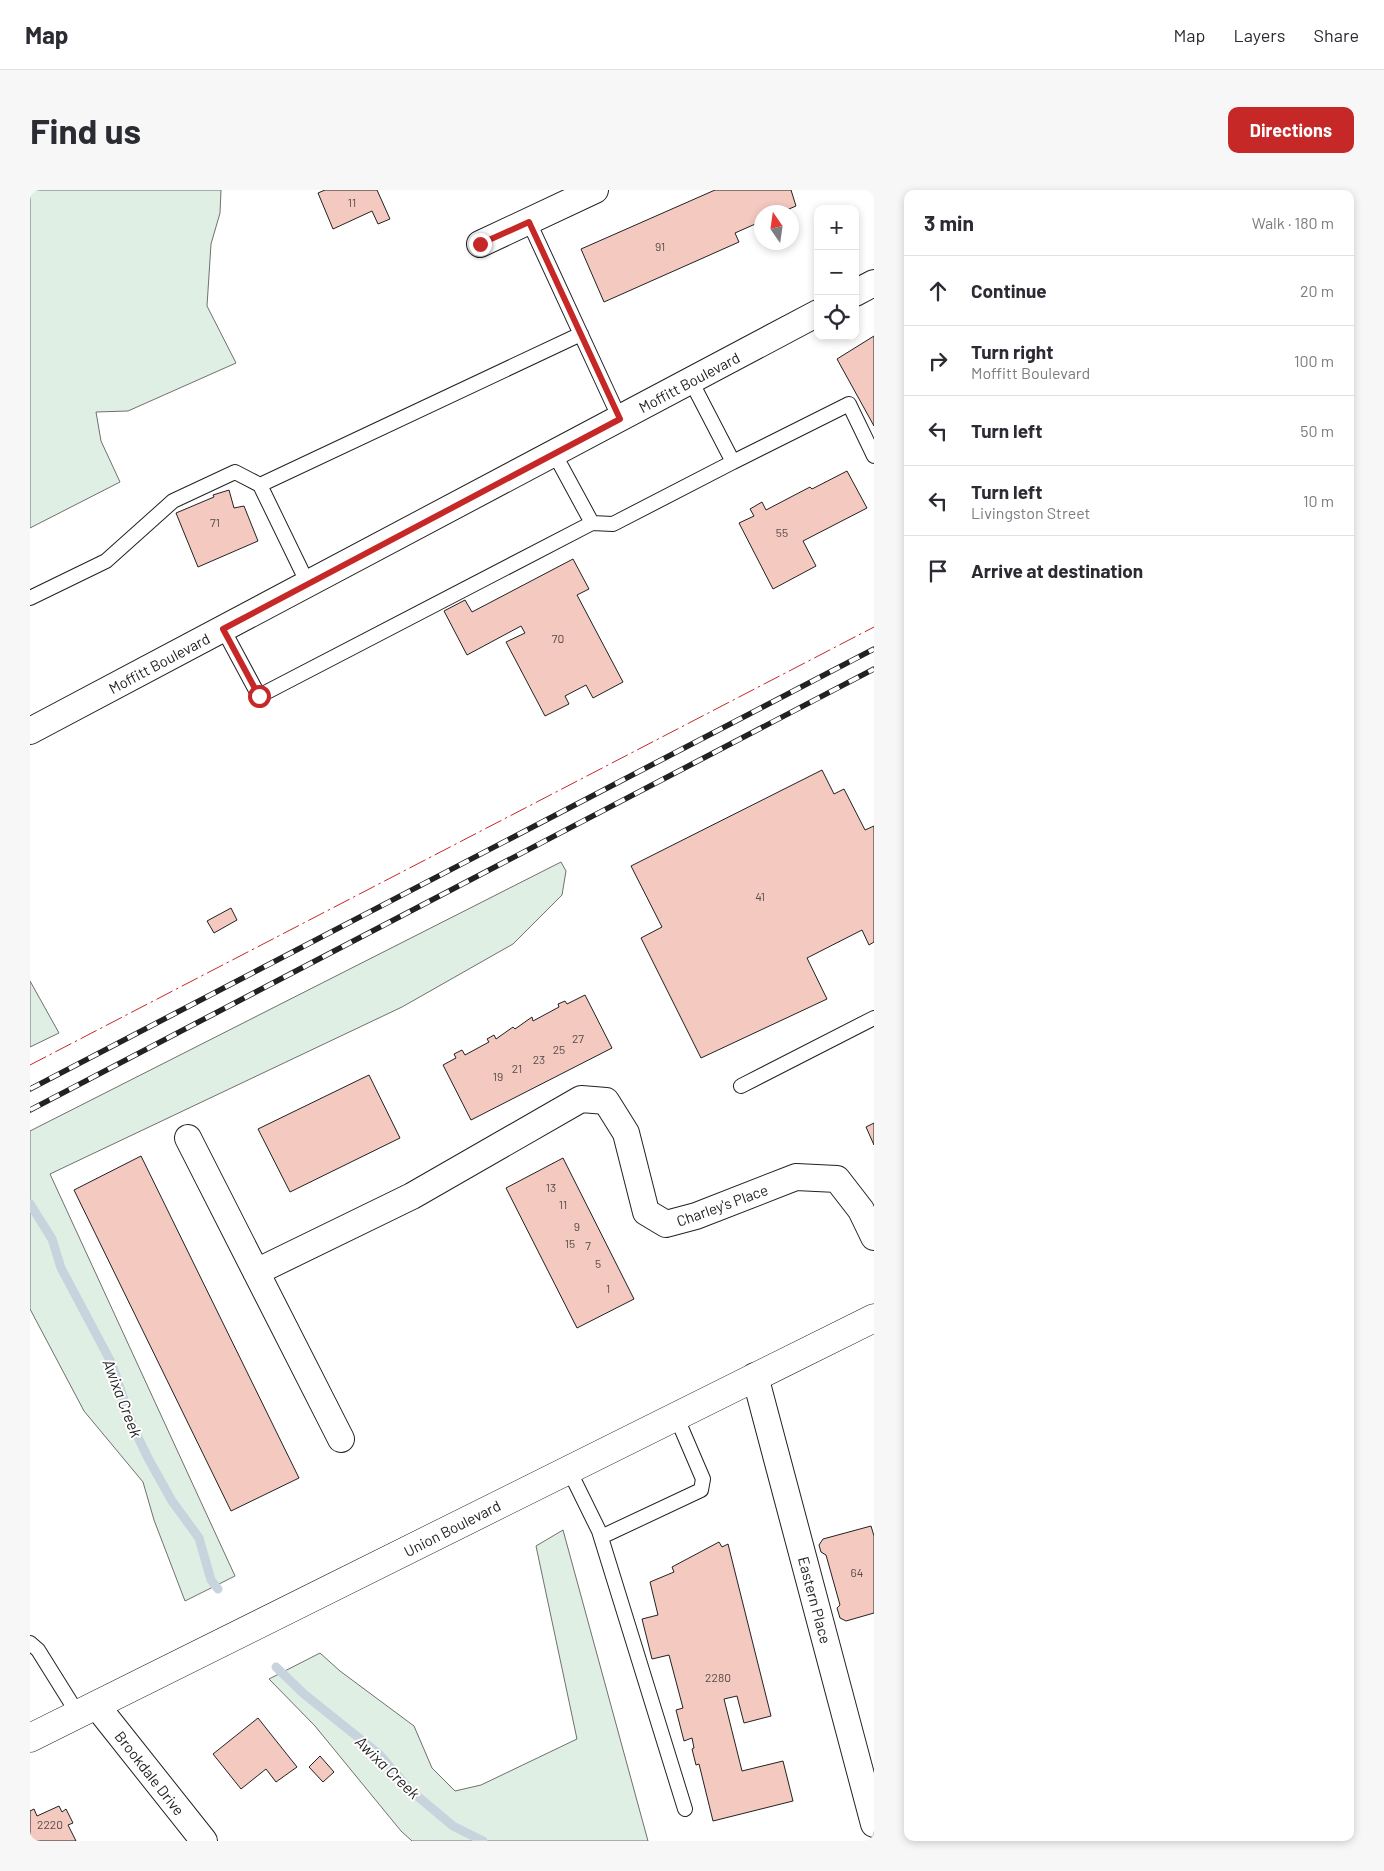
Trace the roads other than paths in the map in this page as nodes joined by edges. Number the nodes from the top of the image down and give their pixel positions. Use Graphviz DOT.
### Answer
graph roads {
  1 [pos="595,190"];
  2 [pos="529,222"];
  3 [pos="480,244"];
  4 [pos="874,283"];
  5 [pos="859,291"];
  6 [pos="814,315"];
  7 [pos="581,334"];
  8 [pos="691,381"];
  9 [pos="620,419"];
  10 [pos="554,454"];
  11 [pos="874,456"];
  12 [pos="733,462"];
  13 [pos="260,485"];
  14 [pos="592,523"];
  15 [pos="308,584"];
  16 [pos="30,598"];
  17 [pos="223,629"];
  18 [pos="30,731"];
  19 [pos="874,1018"];
  20 [pos="741,1086"];
  21 [pos="188,1138"];
  22 [pos="874,1237"];
  23 [pos="256,1272"];
  24 [pos="874,1318"];
  25 [pos="756,1376"];
  26 [pos="676,1416"];
  27 [pos="341,1439"];
  28 [pos="569,1470"];
  29 [pos="601,1537"];
  30 [pos="30,1643"];
  31 [pos="87,1710"];
  32 [pos="30,1738"];
  33 [pos="685,1809"];
  34 [pos="874,1824"];
  35 [pos="204,1841"];
  1 -- 2 [label="street"];
  2 -- 3 [label="street"];
  2 -- 7 [label="lane"];
  4 -- 5 [label="street"];
  6 -- 8 [label="street, Moffitt Boulevard"];
  7 -- 9 [label="lane"];
  7 -- 13 [label="lane"];
  8 -- 9 [label="street, Moffitt Boulevard"];
  8 -- 12 [label="lane"];
  9 -- 10 [label="street, Moffitt Boulevard"];
  10 -- 14 [label="lane"];
  10 -- 15 [label="street, Moffitt Boulevard"];
  11 -- 12 [label="lane"];
  12 -- 14 [label="lane"];
  13 -- 15 [label="lane"];
  13 -- 16 [label="lane"];
  14 -- 17 [label="lane"];
  15 -- 17 [label="street, Moffitt Boulevard"];
  17 -- 18 [label="street, Moffitt Boulevard"];
  19 -- 20 [label="lane"];
  21 -- 23 [label="street"];
  22 -- 23 [label="street, Charley's Place"];
  23 -- 27 [label="street"];
  24 -- 25 [label="main road, Union Boulevard"];
  25 -- 26 [label="main road, Union Boulevard"];
  25 -- 34 [label="street, Eastern Place"];
  26 -- 28 [label="main road, Union Boulevard"];
  26 -- 29 [label="lane"];
  28 -- 29 [label="lane"];
  28 -- 31 [label="main road, Union Boulevard"];
  29 -- 33 [label="lane"];
  30 -- 31 [label="lane"];
  31 -- 32 [label="main road, Union Boulevard"];
  31 -- 35 [label="street, Brookdale Drive"];
}
